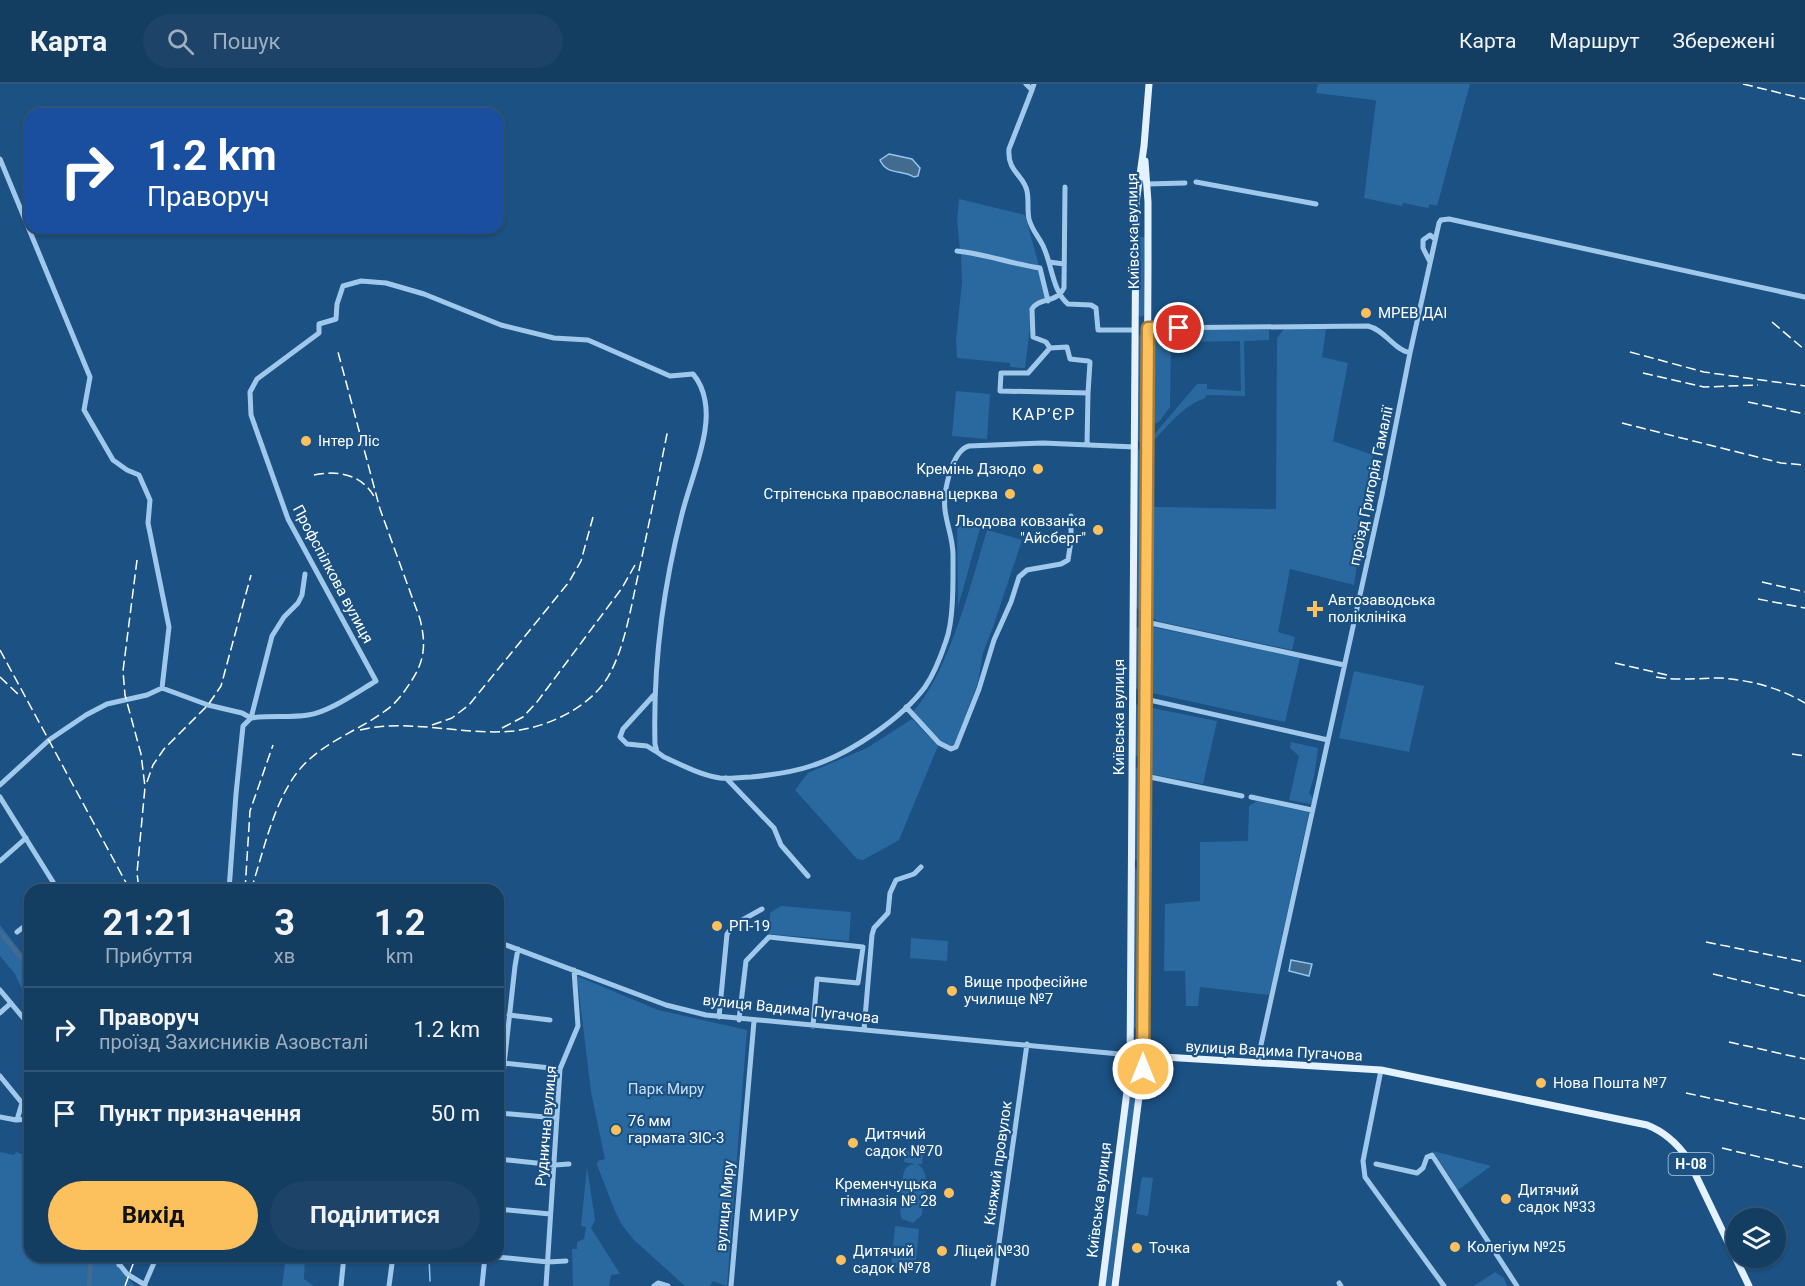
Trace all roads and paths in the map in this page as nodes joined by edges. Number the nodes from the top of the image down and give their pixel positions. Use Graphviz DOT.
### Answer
graph roads {
  1 [pos="1026,84"];
  2 [pos="1149,84"];
  3 [pos="1033,87"];
  4 [pos="1144,146"];
  5 [pos="0,161"];
  6 [pos="1196,182"];
  7 [pos="1185,183"];
  8 [pos="1147,184"];
  9 [pos="1065,187"];
  10 [pos="1316,204"];
  11 [pos="24,217"];
  12 [pos="1437,231"];
  13 [pos="31,234"];
  14 [pos="1427,235"];
  15 [pos="1435,239"];
  16 [pos="957,250"];
  17 [pos="1049,262"];
  18 [pos="1430,262"];
  19 [pos="1064,264"];
  20 [pos="1060,294"];
  21 [pos="1805,297"];
  22 [pos="1048,301"];
  23 [pos="1148,328"];
  24 [pos="1135,329"];
  25 [pos="1050,348"];
  26 [pos="1410,352"];
  27 [pos="1088,393"];
  28 [pos="1087,445"];
  29 [pos="1135,447"];
  30 [pos="1147,447"];
  31 [pos="1071,516"];
  32 [pos="305,574"];
  33 [pos="1133,622"];
  34 [pos="1146,622"];
  35 [pos="1344,665"];
  36 [pos="162,688"];
  37 [pos="654,695"];
  38 [pos="1132,699"];
  39 [pos="1145,699"];
  40 [pos="906,708"];
  41 [pos="251,718"];
  42 [pos="1328,740"];
  43 [pos="657,752"];
  44 [pos="1132,764"];
  45 [pos="1145,764"];
  46 [pos="1145,776"];
  47 [pos="726,778"];
  48 [pos="0,785"];
  49 [pos="1242,795"];
  50 [pos="0,797"];
  51 [pos="1251,797"];
  52 [pos="1312,810"];
  53 [pos="26,838"];
  54 [pos="0,861"];
  55 [pos="1131,864"];
  56 [pos="1144,864"];
  57 [pos="921,867"];
  58 [pos="808,876"];
  59 [pos="54,884"];
  60 [pos="229,884"];
  61 [pos="762,909"];
  62 [pos="24,927"];
  63 [pos="17,932"];
  64 [pos="504,944"];
  65 [pos="519,949"];
  66 [pos="574,970"];
  67 [pos="0,990"];
  68 [pos="11,1003"];
  69 [pos="0,1012"];
  70 [pos="509,1015"];
  71 [pos="719,1017"];
  72 [pos="24,1019"];
  73 [pos="550,1020"];
  74 [pos="740,1020"];
  75 [pos="754,1021"];
  76 [pos="813,1026"];
  77 [pos="864,1030"];
  78 [pos="1027,1044"];
  79 [pos="1130,1055"];
  80 [pos="1144,1057"];
  81 [pos="504,1063"];
  82 [pos="1257,1063"];
  83 [pos="560,1069"];
  84 [pos="1381,1070"];
  85 [pos="0,1076"];
  86 [pos="504,1113"];
  87 [pos="0,1117"];
  88 [pos="557,1118"];
  89 [pos="24,1119"];
  90 [pos="17,1120"];
  91 [pos="504,1161"];
  92 [pos="569,1164"];
  93 [pos="1376,1164"];
  94 [pos="555,1165"];
  95 [pos="504,1210"];
  96 [pos="550,1214"];
  97 [pos="504,1258"];
  98 [pos="566,1261"];
  99 [pos="117,1262"];
  100 [pos="120,1262"];
  101 [pos="154,1262"];
  102 [pos="343,1262"];
  103 [pos="392,1262"];
  104 [pos="485,1262"];
  105 [pos="548,1262"];
  106 [pos="119,1265"];
  107 [pos="656,1284"];
  108 [pos="144,1285"];
  109 [pos="341,1286"];
  110 [pos="388,1286"];
  111 [pos="482,1286"];
  112 [pos="546,1286"];
  113 [pos="668,1286"];
  114 [pos="731,1286"];
  115 [pos="993,1286"];
  116 [pos="1102,1286"];
  117 [pos="1115,1286"];
  118 [pos="1444,1286"];
  119 [pos="1517,1286"];
  120 [pos="1749,1286"];
  1 -- 3 [label="street"];
  2 -- 4 [label="main road, Київська вулиця"];
  3 -- 17 [label="street"];
  4 -- 8 [label="main road, Київська вулиця"];
  4 -- 24 [label="main road, Київська вулиця"];
  5 -- 11 [label="street"];
  6 -- 10 [label="street"];
  7 -- 8 [label="street"];
  8 -- 23 [label="main road, Київська вулиця"];
  9 -- 19 [label="street"];
  12 -- 14 [label="street"];
  12 -- 15 [label="street, проїзд Григорія Гамалії"];
  12 -- 21 [label="street, проїзд Григорія Гамалії"];
  13 -- 36 [label="street"];
  14 -- 15 [label="street"];
  14 -- 18 [label="street"];
  15 -- 18 [label="street, проїзд Григорія Гамалії"];
  16 -- 22 [label="street"];
  17 -- 19 [label="street"];
  17 -- 20 [label="street"];
  18 -- 26 [label="street, проїзд Григорія Гамалії"];
  19 -- 20 [label="street"];
  20 -- 22 [label="street"];
  20 -- 24 [label="street"];
  22 -- 25 [label="street"];
  23 -- 24 [label="main road"];
  23 -- 26 [label="street"];
  23 -- 30 [label="main road, Київська вулиця"];
  24 -- 29 [label="main road, Київська вулиця"];
  25 -- 27 [label="street"];
  25 -- 27 [label="street"];
  26 -- 35 [label="street, проїзд Григорія Гамалії"];
  27 -- 28 [label="street"];
  28 -- 29 [label="street"];
  28 -- 40 [label="street"];
  29 -- 30 [label="main road"];
  29 -- 33 [label="main road, Київська вулиця"];
  30 -- 34 [label="main road, Київська вулиця"];
  31 -- 40 [label="street"];
  32 -- 41 [label="street, Профспілкова вулиця"];
  33 -- 34 [label="main road"];
  33 -- 38 [label="main road, Київська вулиця"];
  34 -- 35 [label="street"];
  34 -- 39 [label="main road, Київська вулиця"];
  35 -- 42 [label="street, проїзд Григорія Гамалії"];
  36 -- 41 [label="street"];
  36 -- 48 [label="street"];
  37 -- 41 [label="street, Профспілкова вулиця"];
  37 -- 43 [label="street"];
  37 -- 43 [label="street"];
  38 -- 39 [label="main road"];
  38 -- 44 [label="main road, Київська вулиця"];
  39 -- 42 [label="street"];
  39 -- 45 [label="main road, Київська вулиця"];
  40 -- 47 [label="street"];
  41 -- 60 [label="street, Профспілкова вулиця"];
  42 -- 52 [label="street, проїзд Григорія Гамалії"];
  43 -- 47 [label="street"];
  44 -- 45 [label="main road"];
  44 -- 55 [label="main road, Київська вулиця"];
  45 -- 46 [label="main road, Київська вулиця"];
  46 -- 49 [label="street"];
  46 -- 56 [label="main road, Київська вулиця"];
  47 -- 58 [label="street"];
  50 -- 53 [label="street"];
  51 -- 52 [label="street"];
  52 -- 82 [label="street, проїзд Григорія Гамалії"];
  53 -- 54 [label="street"];
  53 -- 59 [label="street"];
  55 -- 56 [label="main road"];
  55 -- 79 [label="main road, Київська вулиця"];
  56 -- 80 [label="main road, Київська вулиця"];
  57 -- 77 [label="street"];
  61 -- 71 [label="street"];
  62 -- 63 [label="street"];
  64 -- 65 [label="street, вулиця Вадима Пугачова"];
  65 -- 66 [label="street, вулиця Вадима Пугачова"];
  65 -- 70 [label="street"];
  66 -- 71 [label="street, вулиця Вадима Пугачова"];
  66 -- 83 [label="street, Руднична вулиця"];
  67 -- 68 [label="street"];
  68 -- 69 [label="street"];
  68 -- 72 [label="street"];
  70 -- 73 [label="street"];
  70 -- 81 [label="street"];
  71 -- 74 [label="street, вулиця Вадима Пугачова"];
  74 -- 75 [label="street, вулиця Вадима Пугачова"];
  74 -- 76 [label="street"];
  75 -- 76 [label="street, вулиця Вадима Пугачова"];
  75 -- 114 [label="street, вулиця Миру"];
  76 -- 77 [label="street, вулиця Вадима Пугачова"];
  77 -- 78 [label="street, вулиця Вадима Пугачова"];
  78 -- 79 [label="street, вулиця Вадима Пугачова"];
  78 -- 115 [label="street, Княжий провулок"];
  79 -- 80 [label="main road, вулиця Вадима Пугачова / Н-08"];
  79 -- 116 [label="main road, Київська вулиця"];
  80 -- 82 [label="main road, вулиця Вадима Пугачова / Н-08"];
  80 -- 117 [label="main road, Київська вулиця"];
  81 -- 83 [label="street"];
  82 -- 84 [label="main road, вулиця Вадима Пугачова / Н-08"];
  83 -- 88 [label="street, Руднична вулиця"];
  84 -- 118 [label="street"];
  84 -- 120 [label="main road, вулиця Вадима Пугачова / Н-08"];
  85 -- 90 [label="street"];
  86 -- 88 [label="street"];
  87 -- 90 [label="street"];
  88 -- 94 [label="street, Руднична вулиця"];
  89 -- 90 [label="street"];
  91 -- 94 [label="street"];
  92 -- 94 [label="street"];
  93 -- 119 [label="street"];
  94 -- 96 [label="street, Руднична вулиця"];
  95 -- 96 [label="street"];
  96 -- 105 [label="street, Руднична вулиця"];
  97 -- 105 [label="street"];
  98 -- 105 [label="street"];
  99 -- 106 [label="street"];
  100 -- 106 [label="street"];
  101 -- 108 [label="street"];
  102 -- 109 [label="street"];
  103 -- 110 [label="street"];
  104 -- 111 [label="street"];
  105 -- 112 [label="street, Руднична вулиця"];
  106 -- 108 [label="street"];
  107 -- 113 [label="street"];
}
